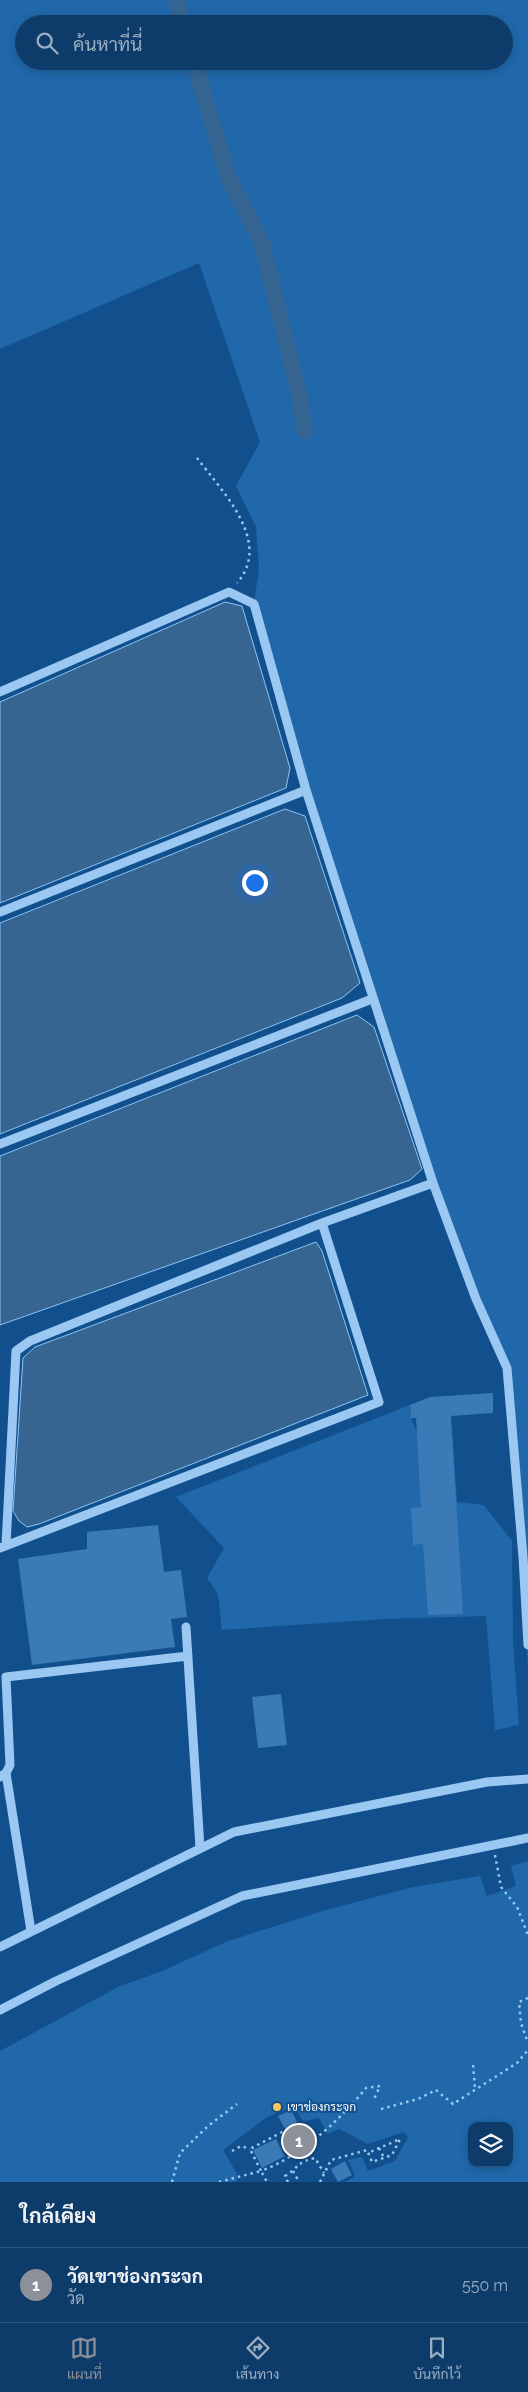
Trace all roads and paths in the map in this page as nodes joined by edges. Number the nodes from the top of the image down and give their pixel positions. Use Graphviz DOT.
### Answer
graph roads {
  1 [pos="197,458"];
  2 [pos="230,592"];
  3 [pos="0,692"];
  4 [pos="306,790"];
  5 [pos="0,912"];
  6 [pos="372,999"];
  7 [pos="0,1144"];
  8 [pos="433,1183"];
  9 [pos="322,1223"];
  10 [pos="3,1547"];
  11 [pos="186,1627"];
  12 [pos="528,1645"];
  13 [pos="188,1656"];
  14 [pos="3,1775"];
  15 [pos="528,1779"];
  16 [pos="528,1838"];
  17 [pos="200,1848"];
  18 [pos="500,1871"];
  19 [pos="31,1931"];
  20 [pos="528,1935"];
  21 [pos="0,1947"];
  22 [pos="528,1998"];
  23 [pos="0,2010"];
  24 [pos="528,2043"];
  25 [pos="528,2050"];
  26 [pos="472,2065"];
  27 [pos="475,2089"];
  28 [pos="374,2099"];
  29 [pos="237,2104"];
  30 [pos="381,2110"];
  31 [pos="379,2148"];
  32 [pos="250,2149"];
  33 [pos="232,2151"];
  34 [pos="296,2152"];
  35 [pos="368,2153"];
  36 [pos="384,2158"];
  37 [pos="261,2171"];
  38 [pos="293,2171"];
  39 [pos="325,2173"];
  40 [pos="172,2182"];
  41 [pos="219,2182"];
  42 [pos="268,2182"];
  43 [pos="287,2182"];
  44 [pos="299,2182"];
  45 [pos="320,2182"];
  1 -- 2 [label="path"];
  2 -- 3 [label="street"];
  2 -- 4 [label="street"];
  4 -- 5 [label="street"];
  4 -- 6 [label="street"];
  6 -- 7 [label="street"];
  6 -- 8 [label="street"];
  8 -- 9 [label="street"];
  8 -- 12 [label="street"];
  9 -- 10 [label="street"];
  9 -- 10 [label="street"];
  11 -- 13 [label="street"];
  13 -- 14 [label="street"];
  13 -- 17 [label="street"];
  14 -- 19 [label="street"];
  15 -- 17 [label="street"];
  16 -- 23 [label="street"];
  17 -- 19 [label="street"];
  18 -- 20 [label="path"];
  19 -- 21 [label="street"];
  22 -- 24 [label="path"];
  25 -- 27 [label="path"];
  26 -- 27 [label="path"];
  27 -- 30 [label="path"];
  28 -- 34 [label="path"];
  29 -- 40 [label="path"];
  31 -- 35 [label="path"];
  31 -- 36 [label="path"];
  31 -- 36 [label="path"];
  32 -- 33 [label="path"];
  32 -- 34 [label="path"];
  32 -- 37 [label="path"];
  34 -- 37 [label="path"];
  35 -- 36 [label="path"];
  35 -- 39 [label="path"];
  37 -- 41 [label="path"];
  37 -- 42 [label="path"];
  38 -- 39 [label="path"];
  38 -- 43 [label="path"];
  38 -- 44 [label="path"];
  39 -- 45 [label="path"];
}
